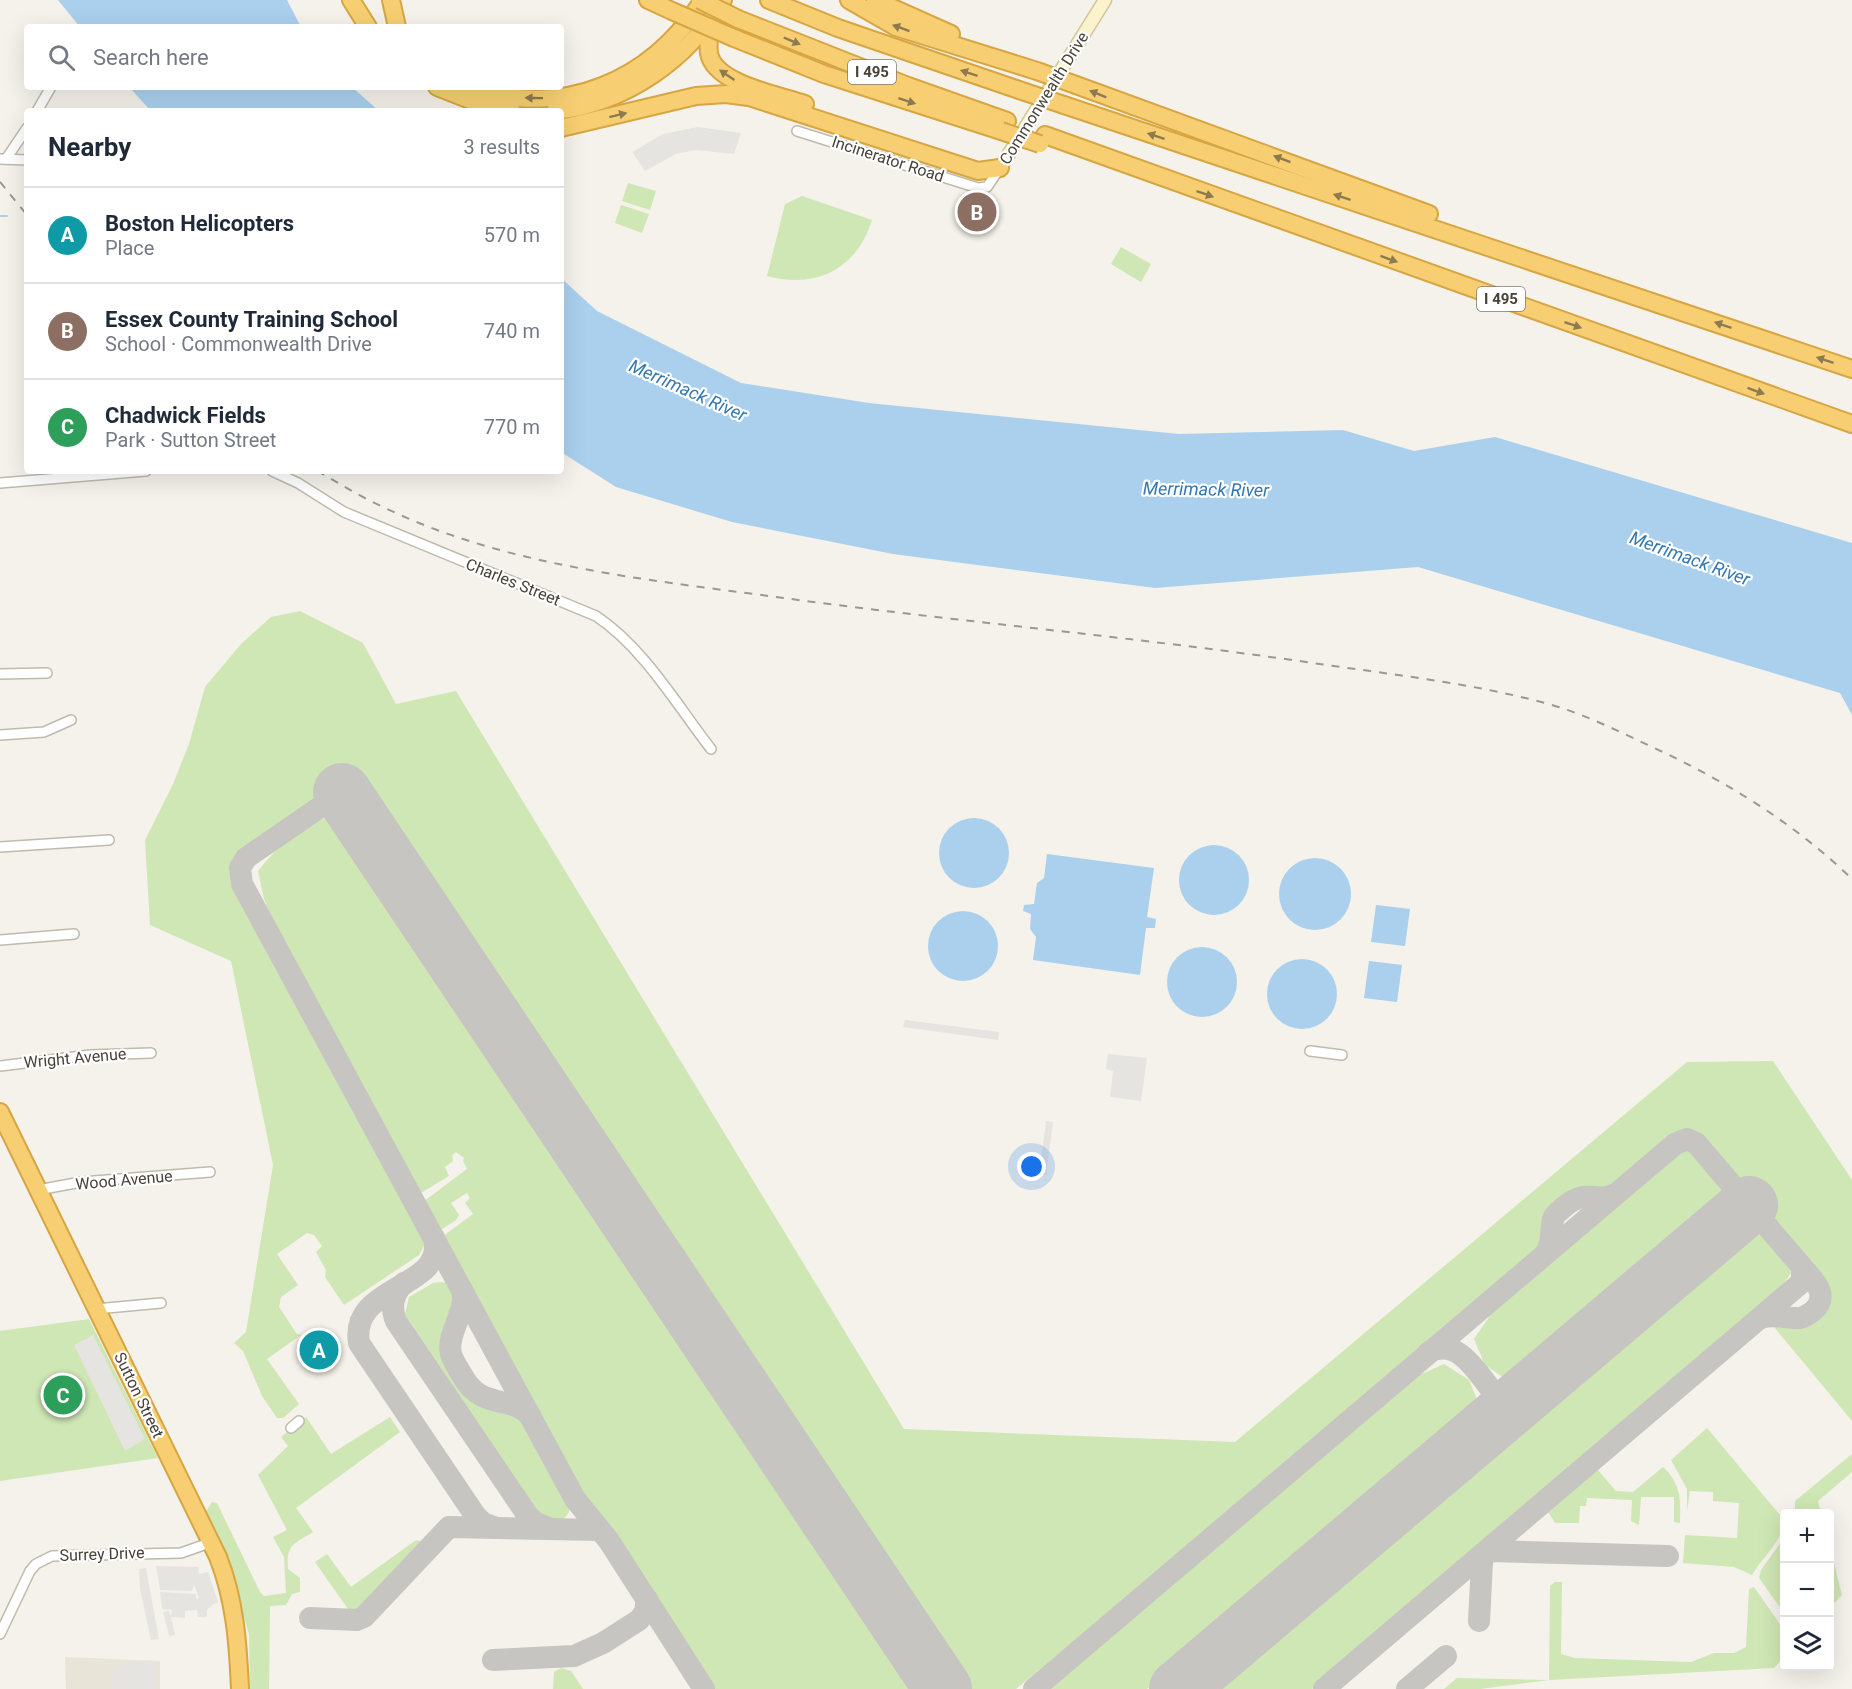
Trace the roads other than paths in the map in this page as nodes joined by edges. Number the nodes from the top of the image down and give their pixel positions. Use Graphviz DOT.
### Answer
graph roads {
  1 [pos="351,0"];
  2 [pos="391,0"];
  3 [pos="648,0"];
  4 [pos="702,0"];
  5 [pos="723,0"];
  6 [pos="769,0"];
  7 [pos="797,0"];
  8 [pos="849,0"];
  9 [pos="875,0"];
  10 [pos="1105,0"];
  11 [pos="713,15"];
  12 [pos="366,24"];
  13 [pos="396,24"];
  14 [pos="838,28"];
  15 [pos="1037,71"];
  16 [pos="49,90"];
  17 [pos="438,90"];
  18 [pos="443,90"];
  19 [pos="481,90"];
  20 [pos="39,108"];
  21 [pos="463,108"];
  22 [pos="498,108"];
  23 [pos="564,109"];
  24 [pos="1004,126"];
  25 [pos="564,127"];
  26 [pos="24,131"];
  27 [pos="797,131"];
  28 [pos="2,157"];
  29 [pos="24,160"];
  30 [pos="1000,168"];
  31 [pos="978,188"];
  32 [pos="1537,261"];
  33 [pos="1852,369"];
  34 [pos="1852,424"];
  35 [pos="110,474"];
  36 [pos="277,474"];
  37 [pos="0,483"];
  38 [pos="47,672"];
  39 [pos="0,674"];
  40 [pos="71,720"];
  41 [pos="0,735"];
  42 [pos="711,749"];
  43 [pos="109,840"];
  44 [pos="0,847"];
  45 [pos="74,934"];
  46 [pos="0,940"];
  47 [pos="1310,1051"];
  48 [pos="151,1053"];
  49 [pos="1342,1055"];
  50 [pos="0,1065"];
  51 [pos="0,1112"];
  52 [pos="210,1172"];
  53 [pos="38,1190"];
  54 [pos="161,1303"];
  55 [pos="96,1309"];
  56 [pos="299,1421"];
  57 [pos="291,1428"];
  58 [pos="212,1542"];
  59 [pos="0,1634"];
  60 [pos="240,1689"];
  1 -- 12 [label="highway"];
  2 -- 13 [label="highway"];
  3 -- 24 [label="highway, one-way, bridge"];
  4 -- 19 [label="highway, one-way"];
  4 -- 24 [label="highway, I 495, one-way, bridge"];
  5 -- 11 [label="highway"];
  6 -- 14 [label="highway, I 495"];
  7 -- 14 [label="highway"];
  15 -- 8 [label="highway, one-way"];
  9 -- 15 [label="highway"];
  10 -- 30 [label="main road, Commonwealth Drive"];
  11 -- 23 [label="highway"];
  30 -- 11 [label="highway, one-way"];
  32 -- 14 [label="highway, I 495, one-way, bridge"];
  32 -- 15 [label="highway, one-way, bridge"];
  16 -- 20 [label="street"];
  17 -- 21 [label="highway"];
  18 -- 22 [label="highway"];
  24 -- 34 [label="highway, I 495, one-way"];
  25 -- 30 [label="highway, one-way"];
  26 -- 28 [label="street"];
  27 -- 31 [label="street, Incinerator Road"];
  28 -- 29 [label="street"];
  30 -- 31 [label="street, Commonwealth Drive"];
  33 -- 32 [label="highway, I 495, one-way"];
  35 -- 37 [label="street"];
  36 -- 42 [label="street, Charles Street"];
  38 -- 39 [label="street"];
  40 -- 41 [label="street"];
  43 -- 44 [label="street"];
  45 -- 46 [label="street"];
  47 -- 49 [label="street"];
  48 -- 50 [label="street, Wright Avenue"];
  51 -- 53 [label="highway, Sutton Street"];
  52 -- 53 [label="street, Wood Avenue"];
  53 -- 55 [label="highway, Sutton Street"];
  54 -- 55 [label="street"];
  55 -- 58 [label="highway, Sutton Street"];
  56 -- 57 [label="street"];
  58 -- 59 [label="street, Surrey Drive"];
  58 -- 60 [label="highway, Sutton Street"];
}
